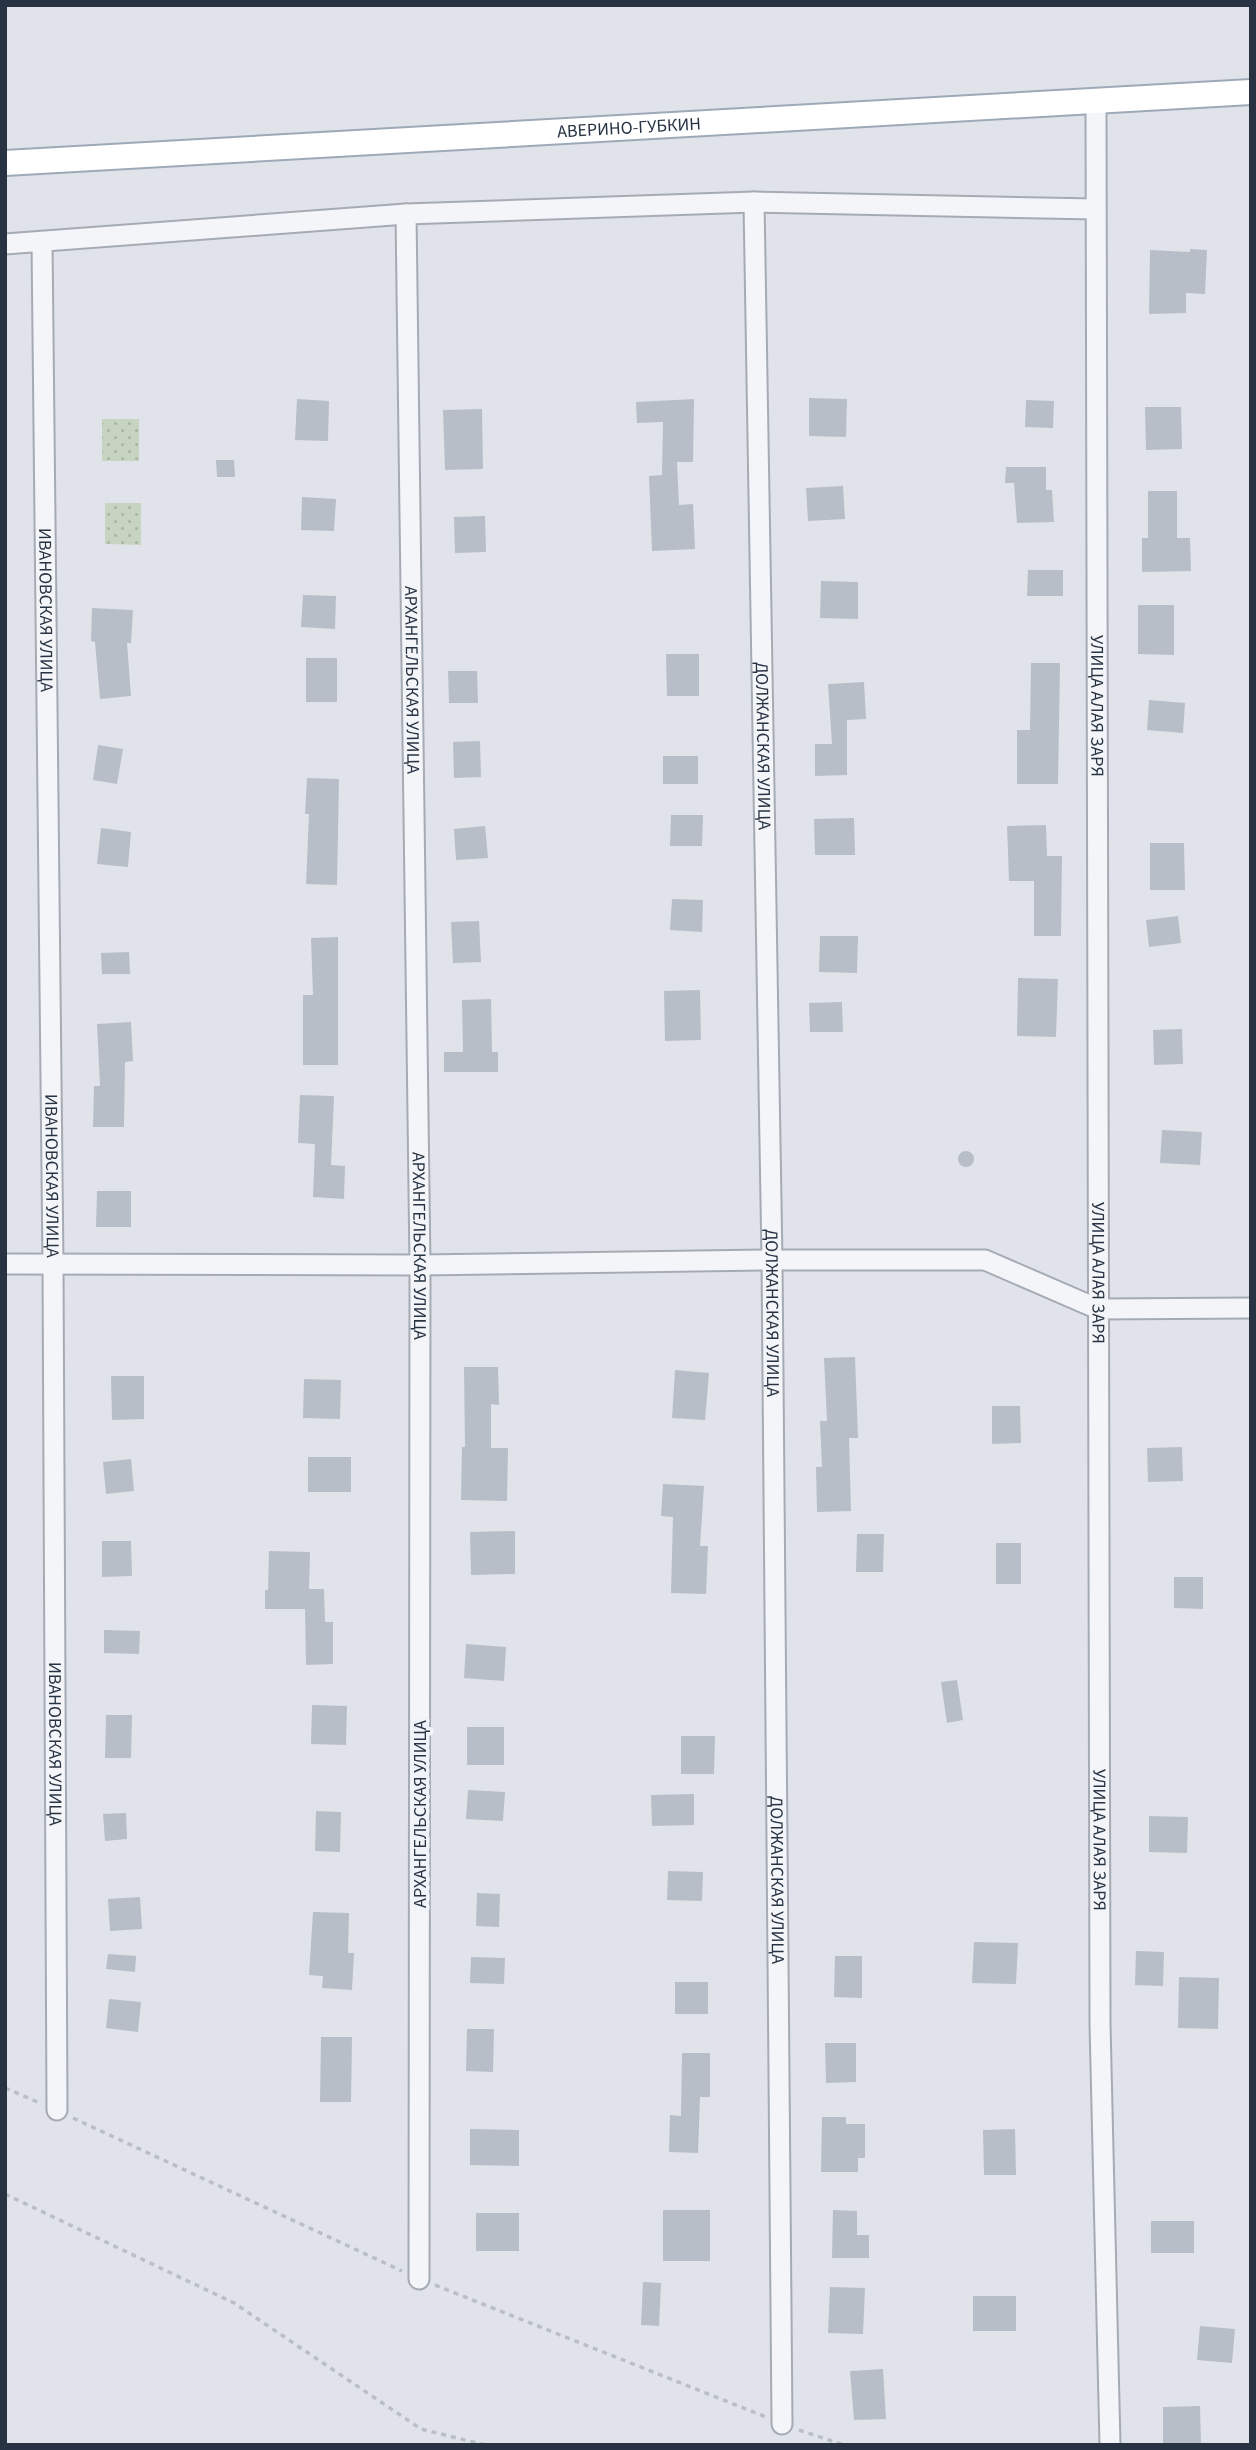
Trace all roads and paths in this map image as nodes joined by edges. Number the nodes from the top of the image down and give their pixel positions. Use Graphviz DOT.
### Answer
graph roads {
  1 [pos="1251,92"];
  2 [pos="1096,102"];
  3 [pos="5,163"];
  4 [pos="754,202"];
  5 [pos="1095,209"];
  6 [pos="406,214"];
  7 [pos="42,242"];
  8 [pos="5,244"];
  9 [pos="772,1260"];
  10 [pos="5,1264"];
  11 [pos="53,1265"];
  12 [pos="420,1265"];
  13 [pos="1251,1308"];
  14 [pos="1098,1309"];
  15 [pos="57,2110"];
  16 [pos="5,2194"];
  17 [pos="419,2279"];
  18 [pos="782,2424"];
  19 [pos="485,2445"];
  20 [pos="1110,2445"];
  1 -- 2 [label="main road, АВЕРИНО-ГУБКИН"];
  2 -- 3 [label="main road, АВЕРИНО-ГУБКИН"];
  2 -- 5 [label="street, УЛИЦА АЛАЯ ЗАРЯ"];
  4 -- 5 [label="street"];
  4 -- 6 [label="street"];
  4 -- 9 [label="street, ДОЛЖАНСКАЯ УЛИЦА"];
  5 -- 14 [label="street, УЛИЦА АЛАЯ ЗАРЯ"];
  6 -- 7 [label="street"];
  6 -- 12 [label="street, АРХАНГЕЛЬСКАЯ УЛИЦА"];
  7 -- 8 [label="street"];
  7 -- 11 [label="street, ИВАНОВСКАЯ УЛИЦА"];
  9 -- 12 [label="street"];
  9 -- 14 [label="street"];
  9 -- 18 [label="street, ДОЛЖАНСКАЯ УЛИЦА"];
  10 -- 11 [label="street"];
  11 -- 12 [label="street"];
  11 -- 15 [label="street, ИВАНОВСКАЯ УЛИЦА"];
  12 -- 17 [label="street, АРХАНГЕЛЬСКАЯ УЛИЦА"];
  13 -- 14 [label="street"];
  14 -- 20 [label="street, УЛИЦА АЛАЯ ЗАРЯ"];
  16 -- 19 [label="path"];
}
